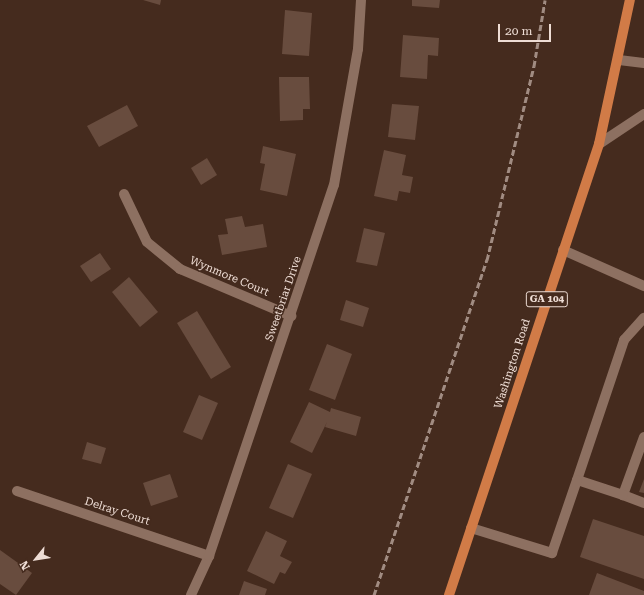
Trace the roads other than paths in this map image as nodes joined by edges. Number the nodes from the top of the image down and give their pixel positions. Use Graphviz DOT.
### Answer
graph roads {
  1 [pos="361,0"];
  2 [pos="630,0"];
  3 [pos="619,60"];
  4 [pos="644,63"];
  5 [pos="644,114"];
  6 [pos="599,144"];
  7 [pos="124,194"];
  8 [pos="563,250"];
  9 [pos="644,286"];
  10 [pos="291,316"];
  11 [pos="644,318"];
  12 [pos="644,437"];
  13 [pos="576,480"];
  14 [pos="17,492"];
  15 [pos="624,495"];
  16 [pos="644,503"];
  17 [pos="471,528"];
  18 [pos="210,556"];
  19 [pos="191,595"];
  20 [pos="449,595"];
  1 -- 10 [label="street, Sweetbriar Drive"];
  2 -- 3 [label="main road, Washington Road / GA 104"];
  3 -- 4 [label="street"];
  3 -- 6 [label="main road, Washington Road / GA 104"];
  5 -- 6 [label="street"];
  6 -- 8 [label="main road, Washington Road / GA 104"];
  7 -- 10 [label="street, Wynmore Court"];
  8 -- 9 [label="street"];
  8 -- 17 [label="main road, Washington Road / GA 104"];
  10 -- 18 [label="street, Sweetbriar Drive"];
  11 -- 13 [label="street"];
  12 -- 15 [label="street"];
  13 -- 15 [label="street"];
  13 -- 17 [label="street"];
  14 -- 18 [label="street, Delray Court"];
  15 -- 16 [label="street"];
  17 -- 20 [label="main road, Washington Road / GA 104"];
  18 -- 19 [label="street, Sweetbriar Drive"];
}
